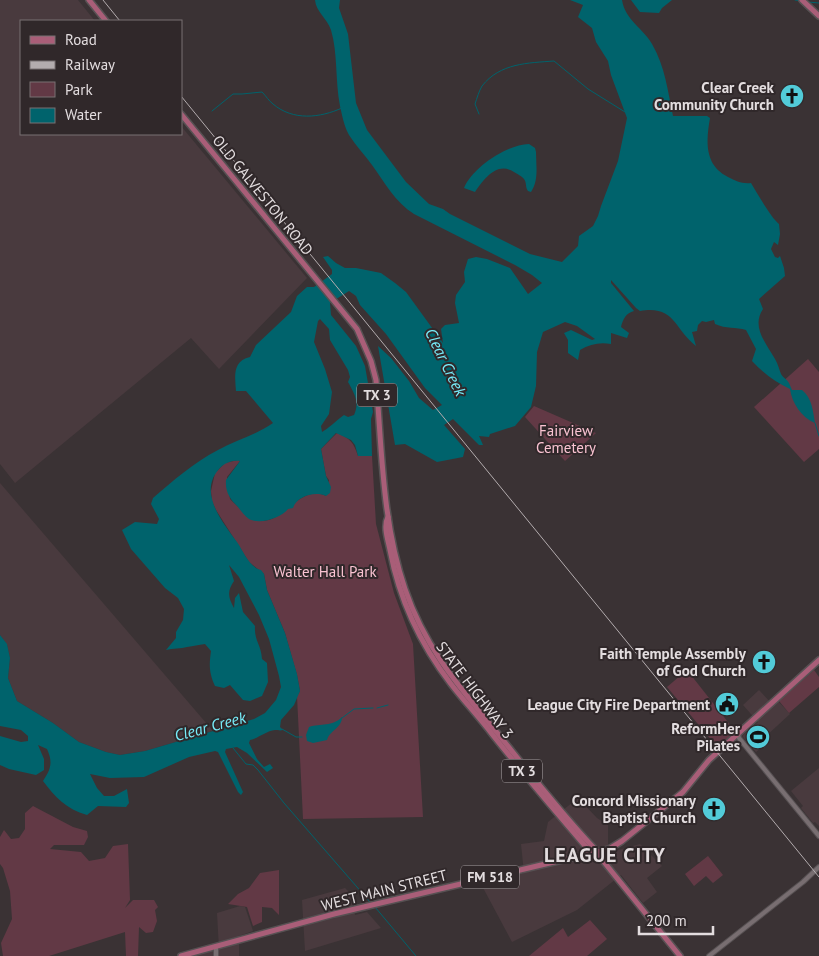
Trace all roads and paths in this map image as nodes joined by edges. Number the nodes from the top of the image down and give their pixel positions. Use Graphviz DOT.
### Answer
graph roads {
  1 [pos="89,0"];
  2 [pos="802,0"];
  3 [pos="819,16"];
  4 [pos="105,20"];
  5 [pos="182,115"];
  6 [pos="326,292"];
  7 [pos="819,660"];
  8 [pos="738,734"];
  9 [pos="819,836"];
  10 [pos="595,852"];
  11 [pos="819,867"];
  12 [pos="216,946"];
  13 [pos="181,956"];
  14 [pos="216,956"];
  15 [pos="680,956"];
  16 [pos="709,956"];
  1 -- 4 [label="main road"];
  2 -- 3 [label="main road"];
  5 -- 6 [label="main road, OLD GALVESTON ROAD / TX 3"];
  6 -- 10 [label="main road, STATE HIGHWAY 3 / TX 3"];
  7 -- 8 [label="main road, FM 518"];
  8 -- 9 [label="street"];
  8 -- 10 [label="main road, FM 518"];
  10 -- 12 [label="main road, WEST MAIN STREET / FM 518"];
  10 -- 15 [label="main road, STATE HIGHWAY 3 / TX 3"];
  11 -- 16 [label="street"];
  12 -- 13 [label="main road, WEST MAIN STREET / FM 518"];
  12 -- 14 [label="street"];
}
